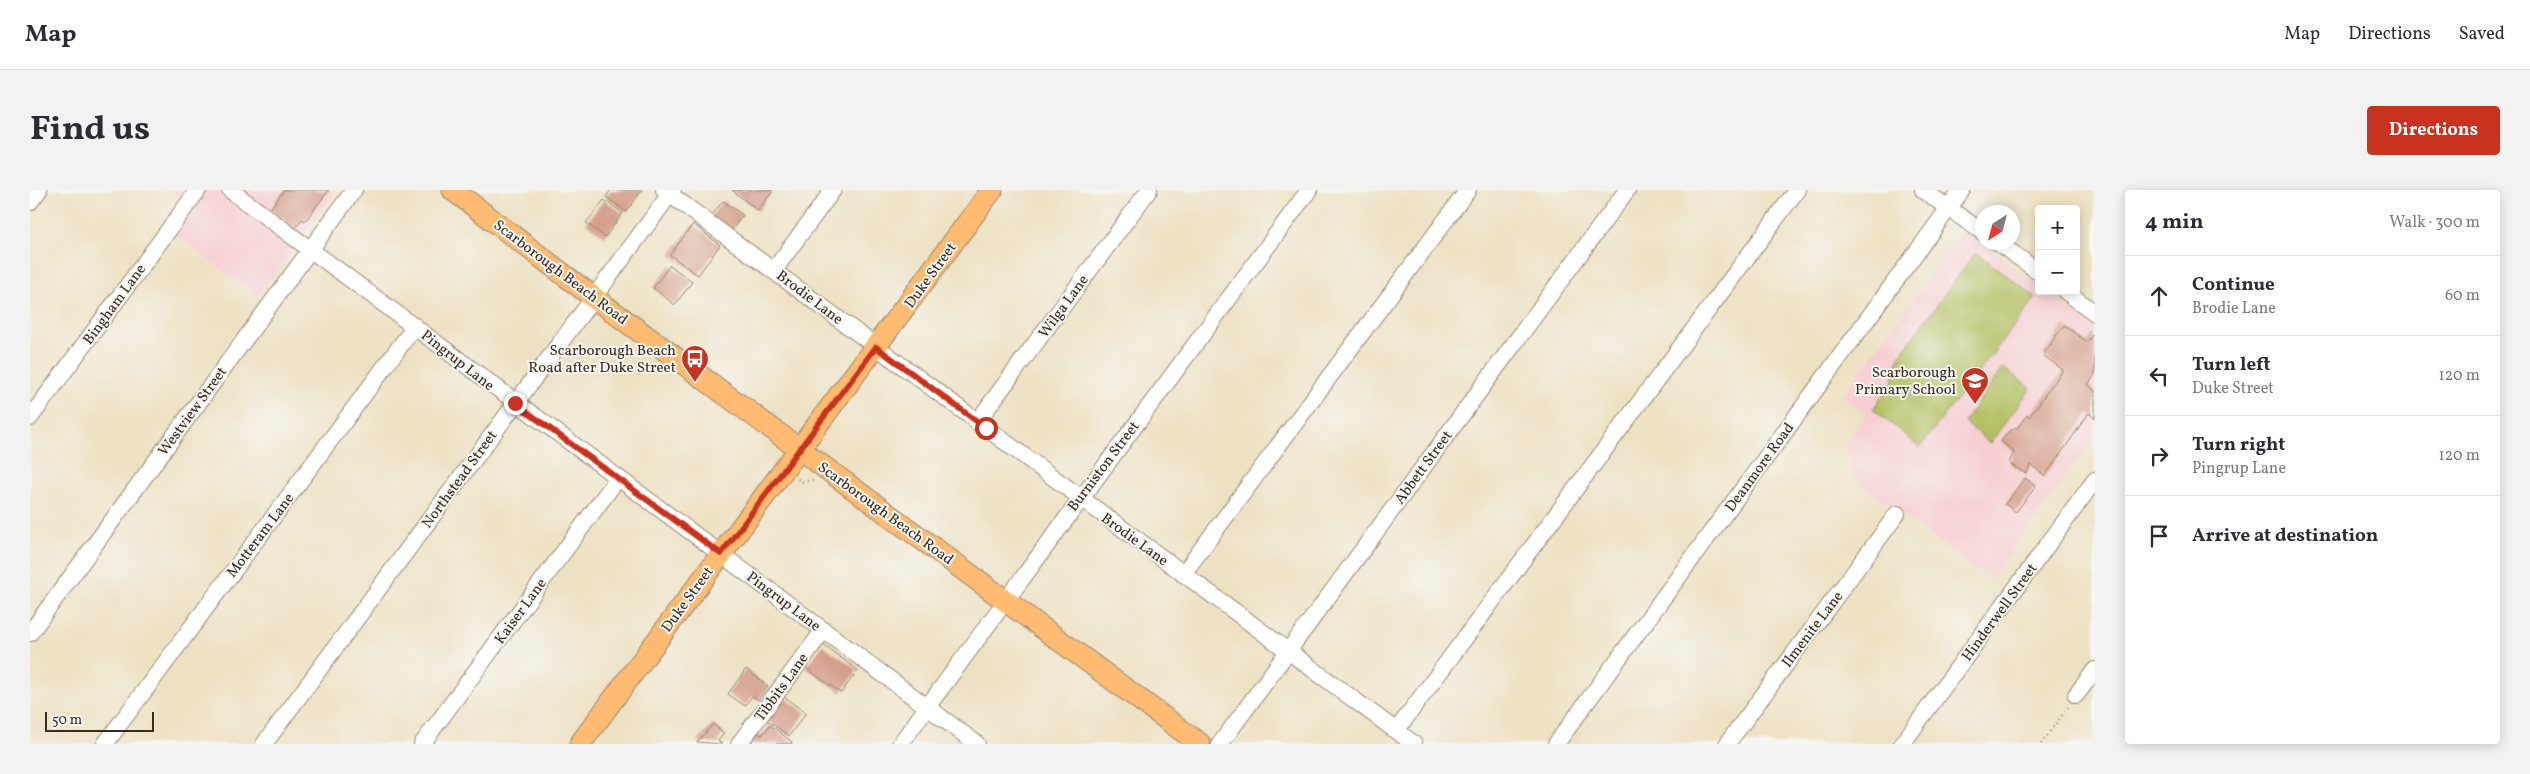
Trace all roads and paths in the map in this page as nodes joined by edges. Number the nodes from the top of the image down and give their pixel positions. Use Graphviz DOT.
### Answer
graph roads {
  1 [pos="39,190"];
  2 [pos="198,190"];
  3 [pos="230,190"];
  4 [pos="354,190"];
  5 [pos="453,190"];
  6 [pos="833,190"];
  7 [pos="992,190"];
  8 [pos="1149,190"];
  9 [pos="1309,190"];
  10 [pos="1468,190"];
  11 [pos="1627,190"];
  12 [pos="1797,190"];
  13 [pos="1923,190"];
  14 [pos="1962,190"];
  15 [pos="669,192"];
  16 [pos="30,202"];
  17 [pos="1949,208"];
  18 [pos="1975,227"];
  19 [pos="311,248"];
  20 [pos="2008,250"];
  21 [pos="2035,269"];
  22 [pos="774,270"];
  23 [pos="2070,295"];
  24 [pos="593,297"];
  25 [pos="2095,313"];
  26 [pos="415,326"];
  27 [pos="876,347"];
  28 [pos="515,403"];
  29 [pos="30,418"];
  30 [pos="978,422"];
  31 [pos="800,449"];
  32 [pos="618,478"];
  33 [pos="2095,480"];
  34 [pos="1080,498"];
  35 [pos="1897,514"];
  36 [pos="721,554"];
  37 [pos="1183,574"];
  38 [pos="1005,600"];
  39 [pos="823,631"];
  40 [pos="30,632"];
  41 [pos="1288,652"];
  42 [pos="2095,670"];
  43 [pos="2076,695"];
  44 [pos="926,708"];
  45 [pos="1396,731"];
  46 [pos="105,744"];
  47 [pos="264,744"];
  48 [pos="422,744"];
  49 [pos="580,744"];
  50 [pos="740,744"];
  51 [pos="900,744"];
  52 [pos="976,744"];
  53 [pos="1200,744"];
  54 [pos="1220,744"];
  55 [pos="1414,744"];
  56 [pos="1556,744"];
  57 [pos="1727,744"];
  58 [pos="1902,744"];
  59 [pos="2041,744"];
  1 -- 16 [label="street"];
  2 -- 29 [label="street, Bingham Lane"];
  3 -- 19 [label="street, Pingrup Lane"];
  4 -- 19 [label="street, Westview Street"];
  5 -- 24 [label="main road, Scarborough Beach Road"];
  6 -- 22 [label="street"];
  7 -- 27 [label="main road, Duke Street"];
  8 -- 30 [label="street, Wilga Lane"];
  9 -- 34 [label="street, Burniston Street"];
  10 -- 37 [label="street"];
  11 -- 41 [label="street, Abbett Street"];
  12 -- 45 [label="street"];
  13 -- 17 [label="street"];
  14 -- 17 [label="street, Deanmore Road"];
  15 -- 22 [label="street, Brodie Lane"];
  15 -- 24 [label="street, Northstead Street"];
  17 -- 18 [label="street"];
  17 -- 56 [label="street, Deanmore Road"];
  19 -- 26 [label="street, Pingrup Lane"];
  19 -- 40 [label="street, Westview Street"];
  20 -- 21 [label="street"];
  22 -- 27 [label="street, Brodie Lane"];
  23 -- 25 [label="street"];
  24 -- 28 [label="street, Northstead Street"];
  24 -- 31 [label="main road, Scarborough Beach Road"];
  26 -- 28 [label="street, Pingrup Lane"];
  26 -- 46 [label="street, Motteram Lane"];
  27 -- 30 [label="street, Brodie Lane"];
  27 -- 31 [label="main road, Duke Street"];
  28 -- 32 [label="street, Pingrup Lane"];
  28 -- 47 [label="street, Northstead Street"];
  30 -- 34 [label="street, Brodie Lane"];
  31 -- 36 [label="main road, Duke Street"];
  31 -- 38 [label="main road, Scarborough Beach Road"];
  32 -- 36 [label="street, Pingrup Lane"];
  32 -- 48 [label="street, Kaiser Lane"];
  33 -- 58 [label="street, Hinderwell Street"];
  34 -- 37 [label="street, Brodie Lane"];
  34 -- 38 [label="street, Burniston Street"];
  35 -- 57 [label="street, Ilmenite Lane"];
  36 -- 39 [label="street, Pingrup Lane"];
  36 -- 49 [label="main road, Duke Street"];
  37 -- 41 [label="street, Brodie Lane"];
  38 -- 44 [label="street, Burniston Street"];
  38 -- 53 [label="main road, Scarborough Beach Road"];
  39 -- 44 [label="street, Pingrup Lane"];
  39 -- 50 [label="street, Tibbits Lane"];
  41 -- 45 [label="street, Brodie Lane"];
  41 -- 54 [label="street, Abbett Street"];
  42 -- 43 [label="street"];
  43 -- 59 [label="path"];
  44 -- 51 [label="street, Burniston Street"];
  44 -- 52 [label="street, Pingrup Lane"];
  45 -- 55 [label="street, Brodie Lane"];
}
